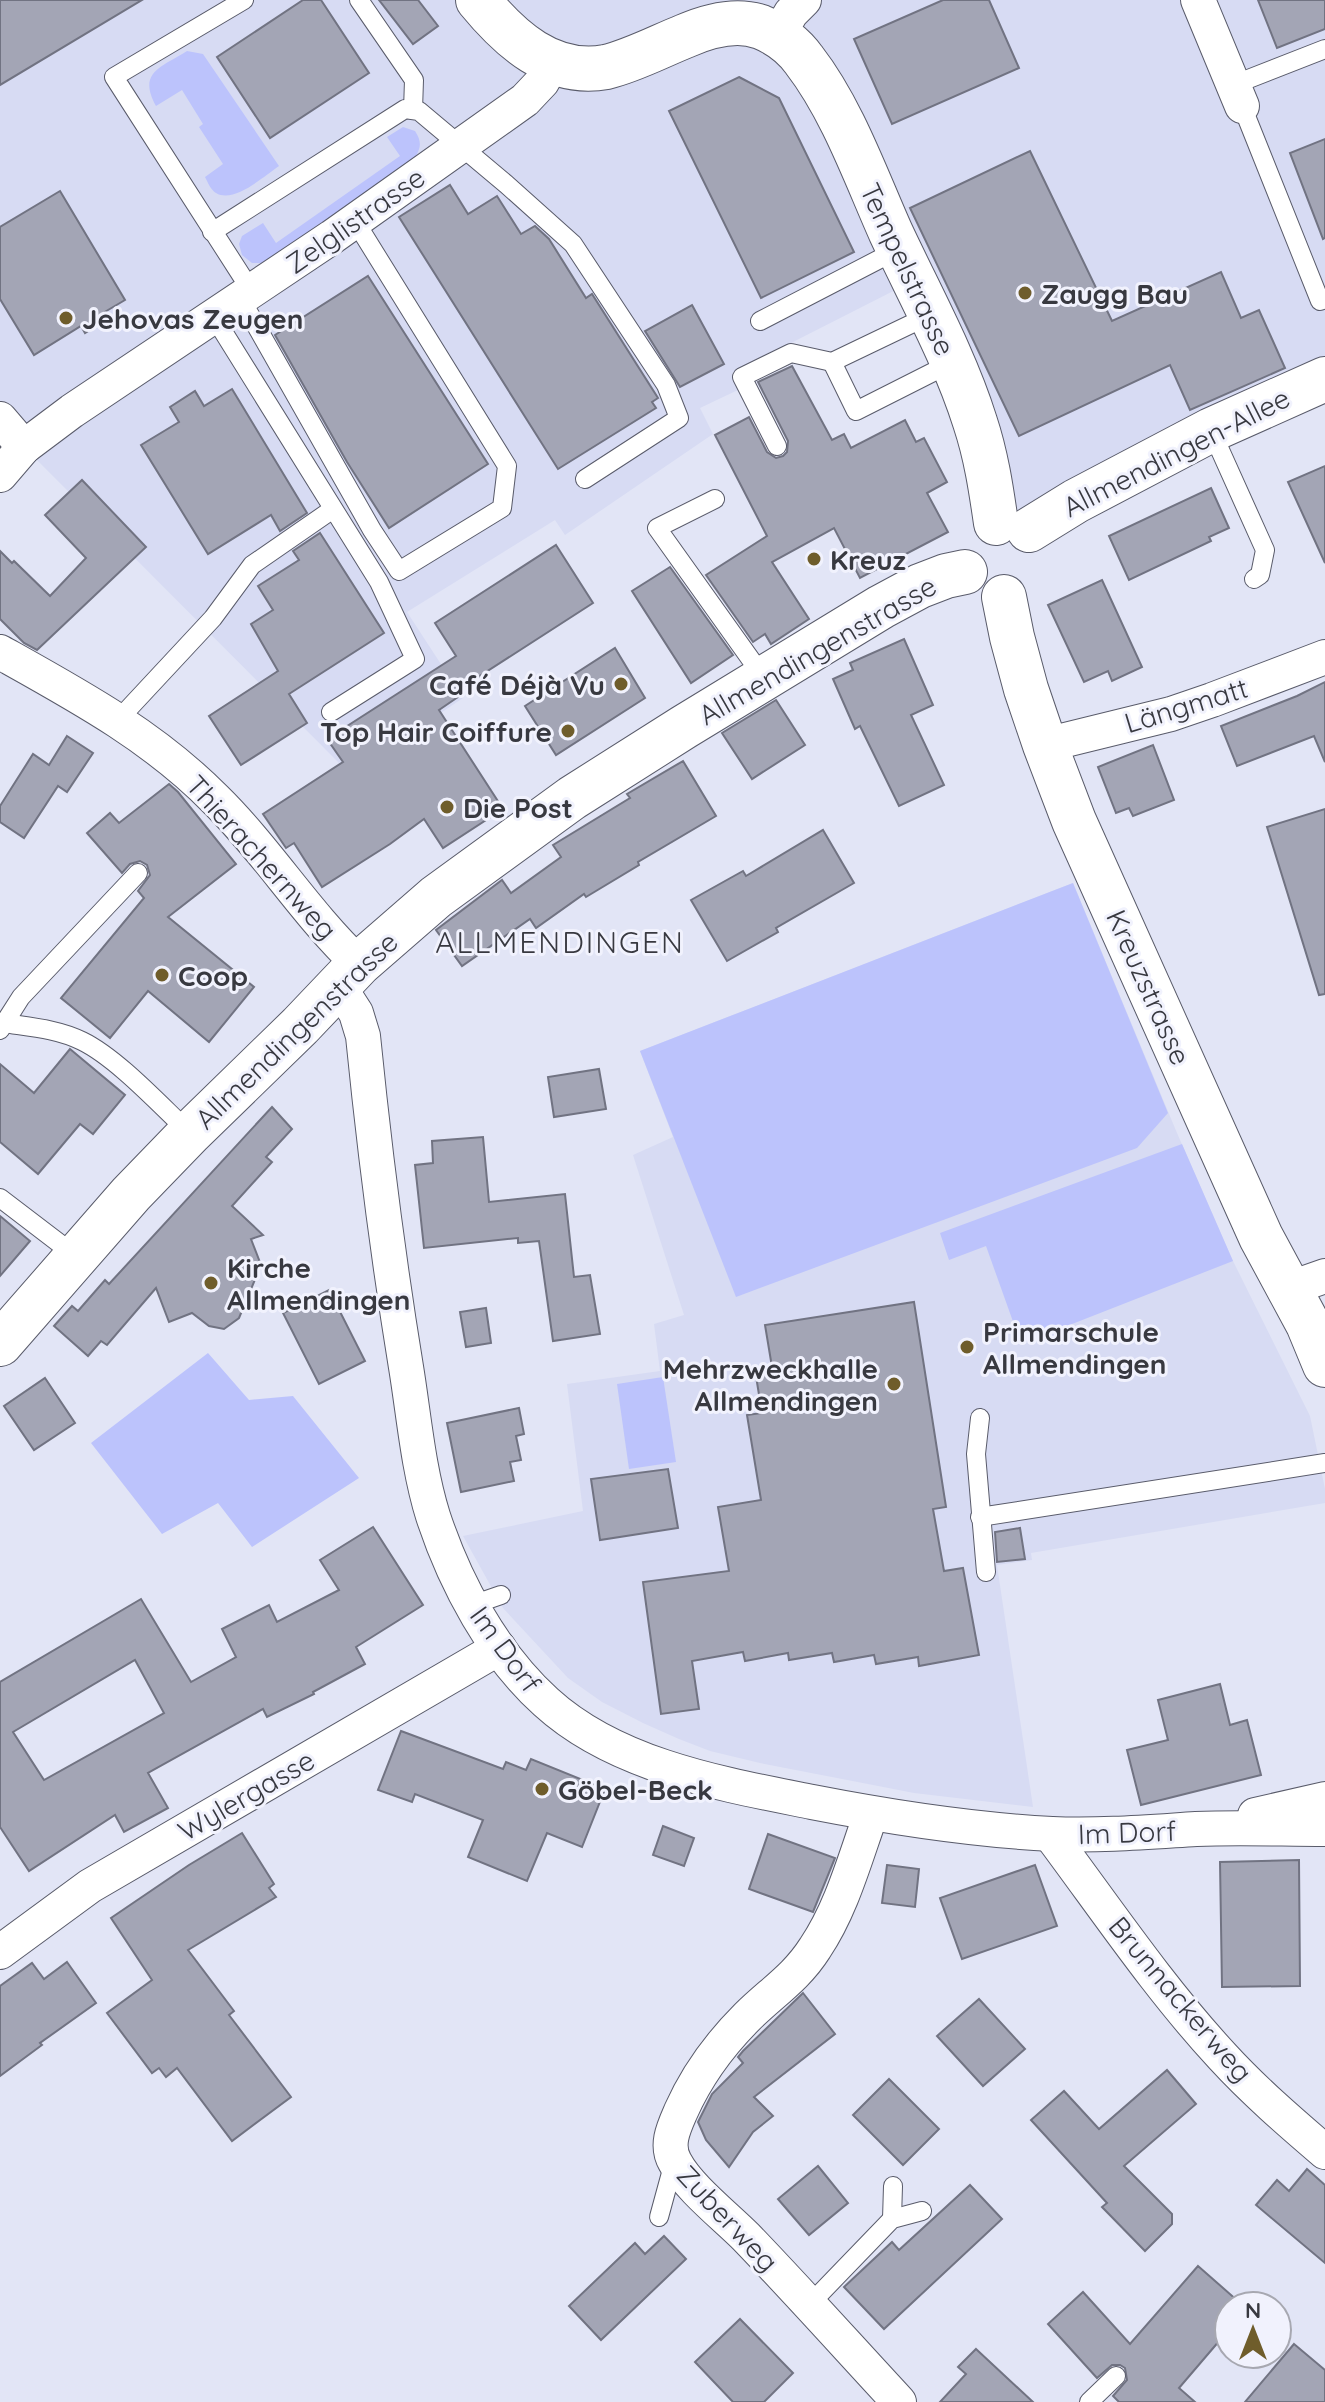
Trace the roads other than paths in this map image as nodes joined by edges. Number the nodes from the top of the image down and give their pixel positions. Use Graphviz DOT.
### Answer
graph roads {
  1 [pos="244,0"];
  2 [pos="359,0"];
  3 [pos="478,0"];
  4 [pos="804,0"];
  5 [pos="1198,0"];
  6 [pos="778,35"];
  7 [pos="1325,49"];
  8 [pos="554,61"];
  9 [pos="1238,95"];
  10 [pos="413,110"];
  11 [pos="460,147"];
  12 [pos="355,221"];
  13 [pos="212,232"];
  14 [pos="899,249"];
  15 [pos="1325,299"];
  16 [pos="236,302"];
  17 [pos="930,315"];
  18 [pos="760,321"];
  19 [pos="832,362"];
  20 [pos="951,363"];
  21 [pos="1325,379"];
  22 [pos="0,419"];
  23 [pos="1211,430"];
  24 [pos="777,446"];
  25 [pos="24,447"];
  26 [pos="0,475"];
  27 [pos="585,479"];
  28 [pos="715,499"];
  29 [pos="333,509"];
  30 [pos="1013,526"];
  31 [pos="965,572"];
  32 [pos="1254,579"];
  33 [pos="1004,597"];
  34 [pos="0,652"];
  35 [pos="1325,657"];
  36 [pos="764,678"];
  37 [pos="331,712"];
  38 [pos="118,720"];
  39 [pos="1045,745"];
  40 [pos="138,873"];
  41 [pos="349,974"];
  42 [pos="2,1027"];
  43 [pos="190,1133"];
  44 [pos="0,1198"];
  45 [pos="76,1256"];
  46 [pos="1307,1282"];
  47 [pos="0,1344"];
  48 [pos="1325,1365"];
  49 [pos="980,1418"];
  50 [pos="1325,1463"];
  51 [pos="980,1517"];
  52 [pos="986,1572"];
  53 [pos="499,1648"];
  54 [pos="1325,1799"];
  55 [pos="871,1814"];
  56 [pos="1198,1829"];
  57 [pos="1325,1829"];
  58 [pos="1050,1834"];
  59 [pos="0,1952"];
  60 [pos="1325,2152"];
  61 [pos="674,2162"];
  62 [pos="893,2186"];
  63 [pos="922,2211"];
  64 [pos="659,2217"];
  65 [pos="892,2219"];
  66 [pos="809,2305"];
  67 [pos="1116,2376"];
  68 [pos="899,2402"];
  69 [pos="1089,2402"];
  1 -- 13 [label="lane"];
  2 -- 10 [label="lane"];
  3 -- 8 [label="street"];
  4 -- 6 [label="street"];
  5 -- 9 [label="street"];
  6 -- 8 [label="street"];
  6 -- 14 [label="street, Tempelstrasse"];
  7 -- 9 [label="lane"];
  8 -- 11 [label="street, Zelglistrasse"];
  9 -- 15 [label="lane"];
  10 -- 11 [label="lane"];
  10 -- 13 [label="lane"];
  11 -- 12 [label="street, Zelglistrasse"];
  11 -- 27 [label="lane"];
  12 -- 16 [label="street, Zelglistrasse"];
  12 -- 16 [label="lane"];
  13 -- 16 [label="lane"];
  14 -- 17 [label="street, Tempelstrasse"];
  14 -- 18 [label="lane"];
  16 -- 25 [label="street, Zelglistrasse"];
  16 -- 29 [label="lane"];
  17 -- 19 [label="lane"];
  17 -- 20 [label="street, Tempelstrasse"];
  19 -- 20 [label="lane"];
  19 -- 24 [label="lane"];
  20 -- 30 [label="street, Tempelstrasse"];
  21 -- 23 [label="street, Allmendingen-Allee"];
  22 -- 25 [label="street"];
  23 -- 30 [label="street, Allmendingen-Allee"];
  23 -- 32 [label="lane"];
  25 -- 26 [label="street, Zelglistrasse"];
  28 -- 36 [label="lane"];
  29 -- 37 [label="lane"];
  29 -- 38 [label="lane"];
  30 -- 31 [label="street"];
  30 -- 33 [label="street, Tempelstrasse"];
  31 -- 33 [label="street"];
  31 -- 36 [label="street, Allmendingenstrasse"];
  33 -- 39 [label="street, Kreuzstrasse"];
  34 -- 38 [label="street, Thierachernweg"];
  35 -- 39 [label="street, Längmatt"];
  36 -- 41 [label="street, Allmendingenstrasse"];
  38 -- 41 [label="street, Thierachernweg"];
  39 -- 46 [label="street, Kreuzstrasse"];
  40 -- 42 [label="lane"];
  41 -- 43 [label="street, Allmendingenstrasse"];
  41 -- 53 [label="street, Im Dorf"];
  42 -- 43 [label="lane"];
  43 -- 45 [label="street, Allmendingenstrasse"];
  44 -- 45 [label="lane"];
  45 -- 47 [label="street, Allmendingenstrasse"];
  46 -- 48 [label="street, Kreuzstrasse"];
  49 -- 51 [label="lane"];
  50 -- 51 [label="lane"];
  51 -- 52 [label="lane"];
  53 -- 55 [label="street, Im Dorf"];
  53 -- 59 [label="street, Wylergasse"];
  54 -- 56 [label="street, Im Dorf"];
  55 -- 58 [label="street, Im Dorf"];
  55 -- 61 [label="street, Zuberweg"];
  56 -- 57 [label="street, Im Dorf"];
  56 -- 58 [label="street, Im Dorf"];
  58 -- 60 [label="street, Brunnackerweg"];
  61 -- 64 [label="lane"];
  61 -- 66 [label="street, Zuberweg"];
  62 -- 65 [label="lane"];
  63 -- 65 [label="lane"];
  65 -- 66 [label="lane"];
  66 -- 68 [label="street, Zuberweg"];
  67 -- 69 [label="lane"];
}
